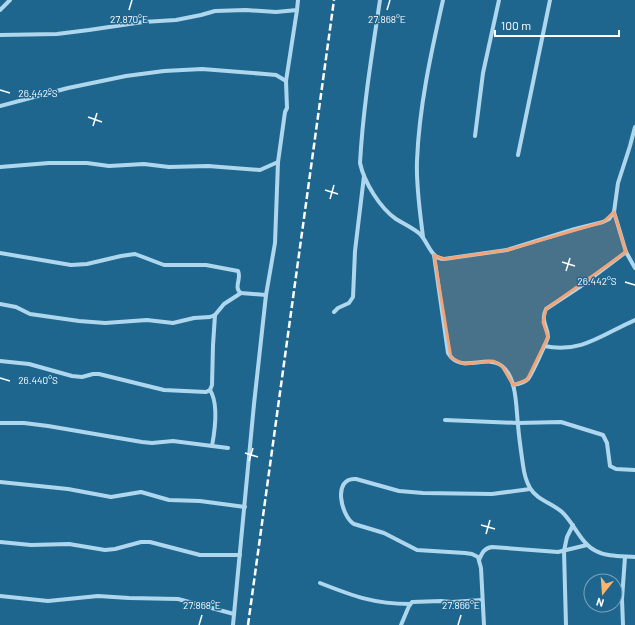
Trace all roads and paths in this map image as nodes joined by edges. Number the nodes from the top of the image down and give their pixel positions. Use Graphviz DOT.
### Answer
graph roads {
  1 [pos="10,0"];
  2 [pos="298,0"];
  3 [pos="380,0"];
  4 [pos="443,0"];
  5 [pos="499,0"];
  6 [pos="550,0"];
  7 [pos="0,10"];
  8 [pos="297,10"];
  9 [pos="0,35"];
  10 [pos="286,81"];
  11 [pos="0,106"];
  12 [pos="635,126"];
  13 [pos="475,136"];
  14 [pos="518,155"];
  15 [pos="278,162"];
  16 [pos="0,167"];
  17 [pos="364,176"];
  18 [pos="614,212"];
  19 [pos="423,238"];
  20 [pos="626,252"];
  21 [pos="0,253"];
  22 [pos="434,255"];
  23 [pos="635,268"];
  24 [pos="241,294"];
  25 [pos="266,295"];
  26 [pos="0,304"];
  27 [pos="334,312"];
  28 [pos="215,315"];
  29 [pos="635,320"];
  30 [pos="544,346"];
  31 [pos="0,361"];
  32 [pos="513,386"];
  33 [pos="210,390"];
  34 [pos="445,420"];
  35 [pos="0,423"];
  36 [pos="518,423"];
  37 [pos="212,446"];
  38 [pos="228,448"];
  39 [pos="635,470"];
  40 [pos="0,482"];
  41 [pos="530,489"];
  42 [pos="245,507"];
  43 [pos="573,525"];
  44 [pos="0,542"];
  45 [pos="587,545"];
  46 [pos="564,551"];
  47 [pos="240,555"];
  48 [pos="625,557"];
  49 [pos="635,557"];
  50 [pos="479,560"];
  51 [pos="320,583"];
  52 [pos="0,596"];
  53 [pos="482,600"];
  54 [pos="410,604"];
  55 [pos="234,614"];
  56 [pos="233,625"];
  57 [pos="400,625"];
  58 [pos="484,625"];
  59 [pos="566,625"];
  60 [pos="623,625"];
  1 -- 7 [label="street"];
  2 -- 8 [label="street"];
  3 -- 17 [label="street"];
  4 -- 19 [label="street"];
  5 -- 13 [label="street"];
  6 -- 14 [label="street"];
  8 -- 9 [label="street"];
  8 -- 10 [label="street"];
  10 -- 11 [label="street"];
  10 -- 15 [label="street"];
  12 -- 18 [label="street"];
  15 -- 16 [label="street"];
  15 -- 25 [label="street"];
  17 -- 19 [label="street"];
  17 -- 27 [label="street"];
  18 -- 20 [label="street"];
  18 -- 22 [label="street"];
  19 -- 22 [label="street"];
  20 -- 23 [label="street"];
  20 -- 30 [label="street"];
  21 -- 24 [label="street"];
  22 -- 32 [label="street"];
  24 -- 25 [label="street"];
  24 -- 28 [label="street"];
  25 -- 42 [label="street"];
  26 -- 28 [label="street"];
  28 -- 33 [label="street"];
  29 -- 30 [label="street"];
  30 -- 32 [label="street"];
  31 -- 33 [label="street"];
  32 -- 36 [label="street"];
  33 -- 37 [label="street"];
  34 -- 36 [label="street"];
  35 -- 37 [label="street"];
  36 -- 39 [label="street"];
  36 -- 41 [label="street"];
  37 -- 38 [label="street"];
  40 -- 42 [label="street"];
  41 -- 43 [label="street"];
  41 -- 50 [label="street"];
  42 -- 47 [label="street"];
  43 -- 45 [label="street"];
  43 -- 46 [label="street"];
  44 -- 47 [label="street"];
  45 -- 46 [label="street"];
  45 -- 48 [label="street"];
  46 -- 50 [label="street"];
  46 -- 59 [label="street"];
  47 -- 55 [label="street"];
  48 -- 49 [label="street"];
  48 -- 60 [label="street"];
  50 -- 53 [label="street"];
  51 -- 54 [label="street"];
  52 -- 55 [label="street"];
  53 -- 54 [label="street"];
  53 -- 58 [label="street"];
  54 -- 57 [label="street"];
  55 -- 56 [label="street"];
}
